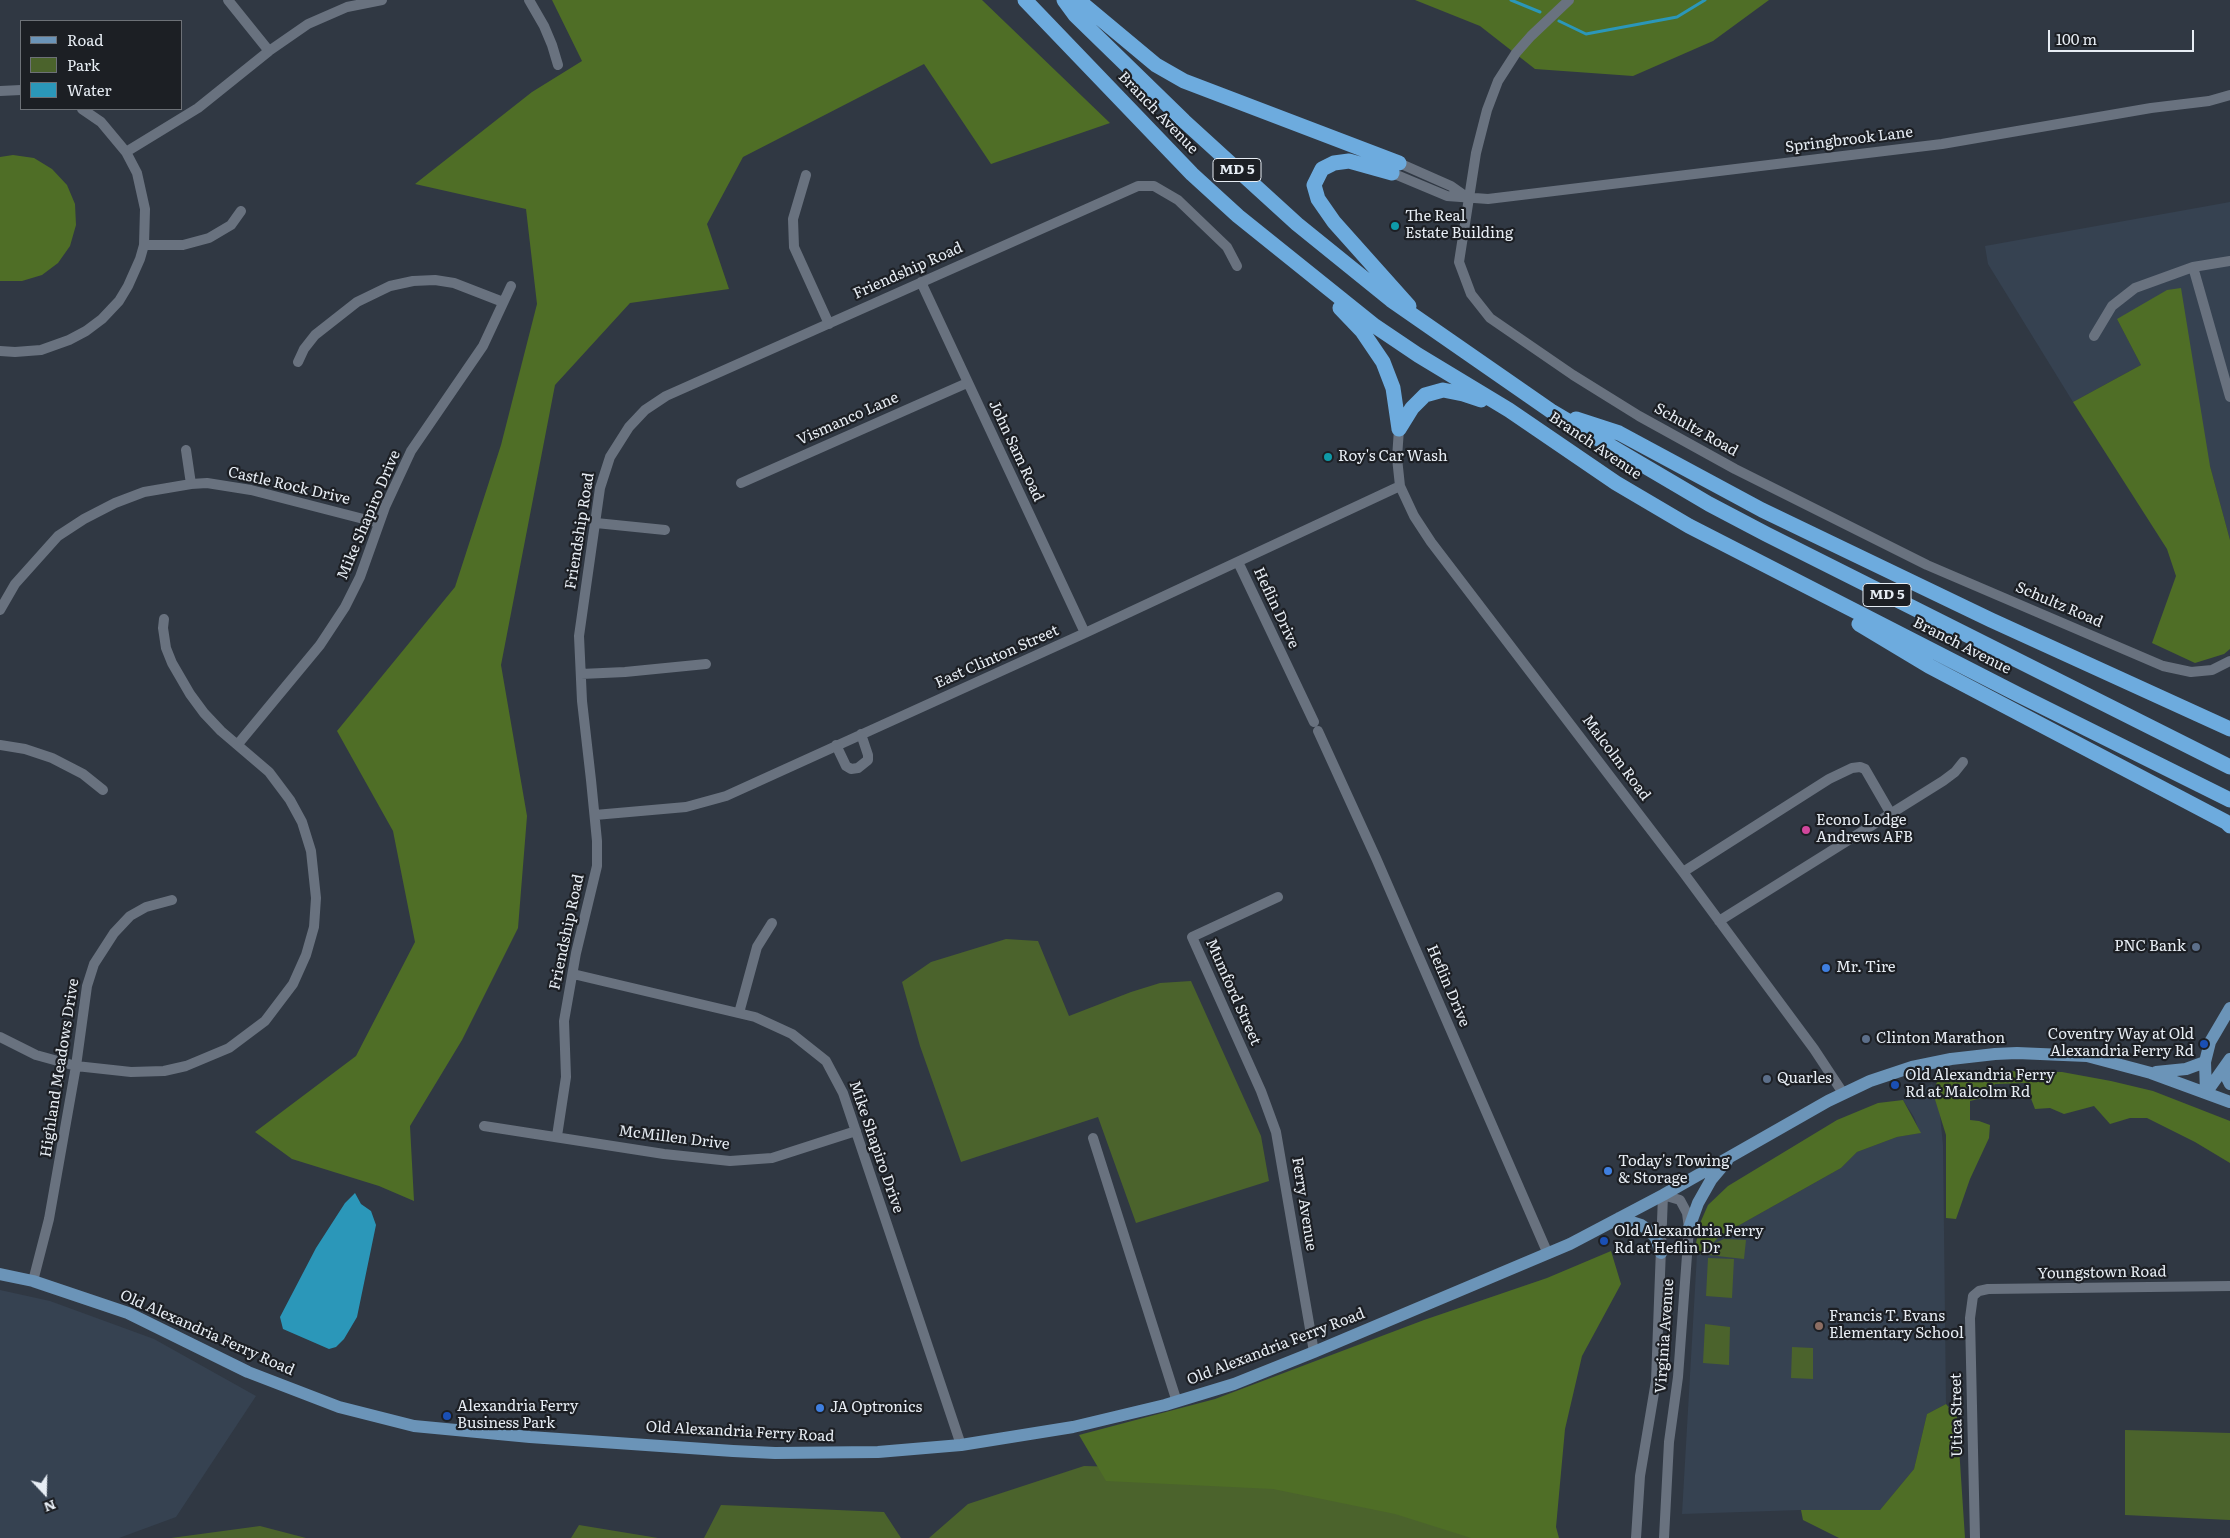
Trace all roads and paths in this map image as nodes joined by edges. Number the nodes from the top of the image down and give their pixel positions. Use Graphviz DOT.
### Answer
graph roads {
  1 [pos="228,0"];
  2 [pos="382,0"];
  3 [pos="529,0"];
  4 [pos="1025,0"];
  5 [pos="1064,0"];
  6 [pos="1078,0"];
  7 [pos="1569,0"];
  8 [pos="346,3"];
  9 [pos="268,51"];
  10 [pos="558,64"];
  11 [pos="20,90"];
  12 [pos="0,91"];
  13 [pos="2230,95"];
  14 [pos="83,110"];
  15 [pos="126,152"];
  16 [pos="1395,168"];
  17 [pos="806,175"];
  18 [pos="1469,199"];
  19 [pos="241,211"];
  20 [pos="144,245"];
  21 [pos="1284,252"];
  22 [pos="2230,261"];
  23 [pos="1237,266"];
  24 [pos="2193,267"];
  25 [pos="921,282"];
  26 [pos="511,286"];
  27 [pos="503,302"];
  28 [pos="829,324"];
  29 [pos="1424,324"];
  30 [pos="2094,336"];
  31 [pos="0,351"];
  32 [pos="298,362"];
  33 [pos="967,383"];
  34 [pos="2230,397"];
  35 [pos="1509,410"];
  36 [pos="1551,411"];
  37 [pos="1399,429"];
  38 [pos="186,450"];
  39 [pos="741,483"];
  40 [pos="191,484"];
  41 [pos="1400,486"];
  42 [pos="379,523"];
  43 [pos="596,523"];
  44 [pos="665,530"];
  45 [pos="1238,562"];
  46 [pos="1785,574"];
  47 [pos="0,610"];
  48 [pos="164,619"];
  49 [pos="1085,633"];
  50 [pos="2230,660"];
  51 [pos="706,664"];
  52 [pos="581,674"];
  53 [pos="2230,728"];
  54 [pos="861,734"];
  55 [pos="238,744"];
  56 [pos="0,745"];
  57 [pos="836,745"];
  58 [pos="1963,762"];
  59 [pos="2230,767"];
  60 [pos="103,790"];
  61 [pos="2230,800"];
  62 [pos="1891,814"];
  63 [pos="594,815"];
  64 [pos="2229,824"];
  65 [pos="1682,872"];
  66 [pos="1278,897"];
  67 [pos="172,900"];
  68 [pos="1719,921"];
  69 [pos="772,923"];
  70 [pos="573,974"];
  71 [pos="2230,1011"];
  72 [pos="739,1013"];
  73 [pos="0,1037"];
  74 [pos="2230,1060"];
  75 [pos="2205,1062"];
  76 [pos="1248,1064"];
  77 [pos="76,1066"];
  78 [pos="2151,1073"];
  79 [pos="2230,1084"];
  80 [pos="1844,1093"];
  81 [pos="2206,1093"];
  82 [pos="2230,1102"];
  83 [pos="484,1126"];
  84 [pos="856,1131"];
  85 [pos="557,1136"];
  86 [pos="1093,1138"];
  87 [pos="1730,1156"];
  88 [pos="1663,1195"];
  89 [pos="1619,1218"];
  90 [pos="1689,1228"];
  91 [pos="1661,1253"];
  92 [pos="1548,1254"];
  93 [pos="0,1274"];
  94 [pos="33,1281"];
  95 [pos="2230,1286"];
  96 [pos="1975,1294"];
  97 [pos="1314,1352"];
  98 [pos="1177,1402"];
  99 [pos="961,1445"];
  100 [pos="1638,1508"];
  101 [pos="1629,1538"];
  102 [pos="1636,1538"];
  103 [pos="1641,1538"];
  104 [pos="1664,1538"];
  105 [pos="1975,1538"];
  1 -- 9 [label="street"];
  2 -- 8 [label="street"];
  3 -- 10 [label="street"];
  4 -- 21 [label="highway, Branch Avenue / MD 5"];
  5 -- 29 [label="highway, Branch Avenue / MD 5"];
  6 -- 16 [label="highway"];
  7 -- 18 [label="street, Schultz Road"];
  8 -- 9 [label="street"];
  9 -- 15 [label="street"];
  11 -- 12 [label="street"];
  13 -- 18 [label="street, Springbrook Lane"];
  14 -- 15 [label="street"];
  15 -- 20 [label="street"];
  16 -- 18 [label="street"];
  16 -- 29 [label="highway"];
  17 -- 28 [label="street"];
  18 -- 50 [label="street, Schultz Road"];
  19 -- 20 [label="street"];
  20 -- 31 [label="street"];
  21 -- 35 [label="highway, Branch Avenue / MD 5"];
  21 -- 37 [label="highway"];
  22 -- 24 [label="street"];
  23 -- 25 [label="street, Friendship Road"];
  24 -- 30 [label="street"];
  24 -- 34 [label="street"];
  25 -- 28 [label="street, Friendship Road"];
  25 -- 33 [label="street, John Sam Road"];
  26 -- 27 [label="street, Mike Shapiro Drive"];
  27 -- 32 [label="street"];
  27 -- 42 [label="street, Mike Shapiro Drive"];
  28 -- 43 [label="street, Friendship Road"];
  29 -- 36 [label="highway, Branch Avenue / MD 5"];
  33 -- 39 [label="street, Vismanco Lane"];
  33 -- 49 [label="street, John Sam Road"];
  35 -- 37 [label="highway"];
  35 -- 46 [label="highway, Branch Avenue / MD 5"];
  36 -- 53 [label="highway"];
  36 -- 59 [label="highway, Branch Avenue / MD 5"];
  37 -- 41 [label="street, Malcolm Road"];
  38 -- 40 [label="street"];
  40 -- 42 [label="street, Castle Rock Drive"];
  40 -- 47 [label="street, Castle Rock Drive"];
  41 -- 45 [label="street, East Clinton Street"];
  41 -- 65 [label="street, Malcolm Road"];
  42 -- 55 [label="street, Mike Shapiro Drive"];
  43 -- 44 [label="street"];
  43 -- 52 [label="street, Friendship Road"];
  45 -- 49 [label="street, East Clinton Street"];
  45 -- 92 [label="street, Heflin Drive"];
  46 -- 61 [label="highway, Branch Avenue / MD 5"];
  46 -- 64 [label="highway"];
  48 -- 55 [label="street"];
  49 -- 54 [label="street, East Clinton Street"];
  51 -- 52 [label="street"];
  52 -- 63 [label="street, Friendship Road"];
  54 -- 57 [label="street, East Clinton Street"];
  54 -- 57 [label="street"];
  55 -- 77 [label="street"];
  56 -- 60 [label="street"];
  57 -- 63 [label="street, East Clinton Street"];
  58 -- 62 [label="street"];
  62 -- 65 [label="street"];
  62 -- 68 [label="street"];
  63 -- 70 [label="street, Friendship Road"];
  65 -- 68 [label="street, Malcolm Road"];
  66 -- 76 [label="street, Mumford Street"];
  67 -- 77 [label="street, Highland Meadows Drive"];
  68 -- 80 [label="street, Malcolm Road"];
  69 -- 72 [label="street"];
  70 -- 72 [label="street, Mike Shapiro Drive"];
  70 -- 85 [label="street, Friendship Road"];
  71 -- 75 [label="main road"];
  72 -- 84 [label="street, Mike Shapiro Drive"];
  73 -- 77 [label="street"];
  74 -- 79 [label="main road"];
  74 -- 81 [label="main road"];
  75 -- 78 [label="main road"];
  75 -- 81 [label="main road"];
  76 -- 97 [label="street, Ferry Avenue"];
  77 -- 94 [label="street, Highland Meadows Drive"];
  78 -- 80 [label="main road, Old Alexandria Ferry Road"];
  78 -- 81 [label="main road, Old Alexandria Ferry Road"];
  80 -- 87 [label="main road, Old Alexandria Ferry Road"];
  81 -- 82 [label="main road, Old Alexandria Ferry Road"];
  83 -- 85 [label="street, McMillen Drive"];
  84 -- 85 [label="street, McMillen Drive"];
  84 -- 99 [label="street, Mike Shapiro Drive"];
  86 -- 98 [label="street"];
  87 -- 88 [label="main road, Old Alexandria Ferry Road"];
  87 -- 90 [label="main road"];
  88 -- 89 [label="main road, Old Alexandria Ferry Road"];
  88 -- 90 [label="street, Virginia Avenue"];
  88 -- 91 [label="street, Virginia Avenue"];
  89 -- 91 [label="main road"];
  89 -- 92 [label="main road, Old Alexandria Ferry Road"];
  90 -- 104 [label="street, Virginia Avenue"];
  91 -- 100 [label="street, Virginia Avenue"];
  92 -- 97 [label="main road, Old Alexandria Ferry Road"];
  93 -- 94 [label="main road, Old Alexandria Ferry Road"];
  94 -- 99 [label="main road, Old Alexandria Ferry Road"];
  95 -- 96 [label="street, Youngstown Road"];
  96 -- 105 [label="street, Utica Street"];
  97 -- 98 [label="main road, Old Alexandria Ferry Road"];
  98 -- 99 [label="main road, Old Alexandria Ferry Road"];
  100 -- 101 [label="street, Virginia Avenue"];
  100 -- 102 [label="street, Virginia Avenue"];
  100 -- 103 [label="street, Virginia Avenue"];
}
